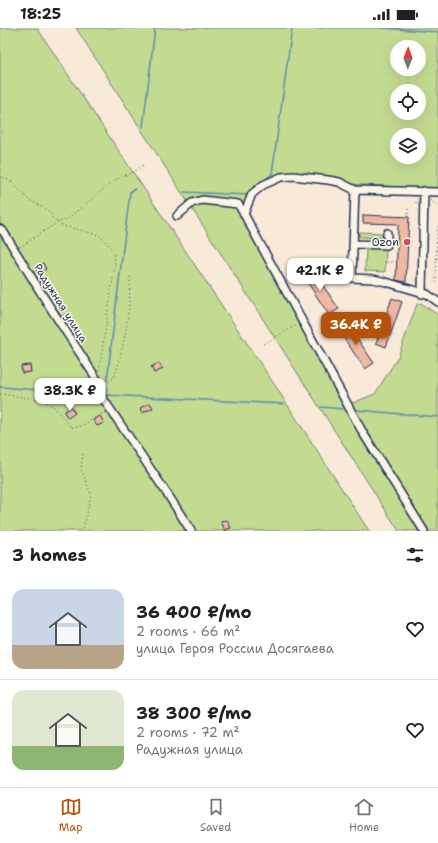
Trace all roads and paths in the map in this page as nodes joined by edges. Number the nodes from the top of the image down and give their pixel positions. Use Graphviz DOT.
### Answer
graph roads {
  1 [pos="144,164"];
  2 [pos="0,176"];
  3 [pos="355,190"];
  4 [pos="424,191"];
  5 [pos="437,192"];
  6 [pos="430,200"];
  7 [pos="438,206"];
  8 [pos="408,209"];
  9 [pos="244,214"];
  10 [pos="408,214"];
  11 [pos="177,216"];
  12 [pos="58,222"];
  13 [pos="438,226"];
  14 [pos="0,229"];
  15 [pos="387,233"];
  16 [pos="353,244"];
  17 [pos="14,250"];
  18 [pos="387,262"];
  19 [pos="395,262"];
  20 [pos="130,277"];
  21 [pos="438,285"];
  22 [pos="422,294"];
  23 [pos="438,302"];
  24 [pos="302,322"];
  25 [pos="263,344"];
  26 [pos="98,381"];
  27 [pos="98,391"];
  28 [pos="0,394"];
  29 [pos="110,409"];
  30 [pos="83,454"];
  31 [pos="83,531"];
  32 [pos="191,531"];
  33 [pos="424,531"];
  1 -- 12 [label="path"];
  2 -- 12 [label="path"];
  3 -- 4 [label="street"];
  3 -- 9 [label="street"];
  3 -- 16 [label="street"];
  4 -- 5 [label="street"];
  4 -- 22 [label="street"];
  6 -- 7 [label="path"];
  8 -- 10 [label="path"];
  9 -- 11 [label="street"];
  9 -- 24 [label="street"];
  12 -- 17 [label="path"];
  12 -- 26 [label="path"];
  13 -- 21 [label="path"];
  14 -- 17 [label="street, Радужная улица"];
  15 -- 16 [label="street"];
  16 -- 22 [label="street"];
  17 -- 26 [label="street, Радужная улица"];
  18 -- 19 [label="path"];
  20 -- 27 [label="path"];
  22 -- 23 [label="street"];
  24 -- 25 [label="path"];
  24 -- 33 [label="street"];
  26 -- 27 [label="street"];
  27 -- 29 [label="street"];
  28 -- 29 [label="path"];
  29 -- 32 [label="street"];
  30 -- 31 [label="path"];
}
